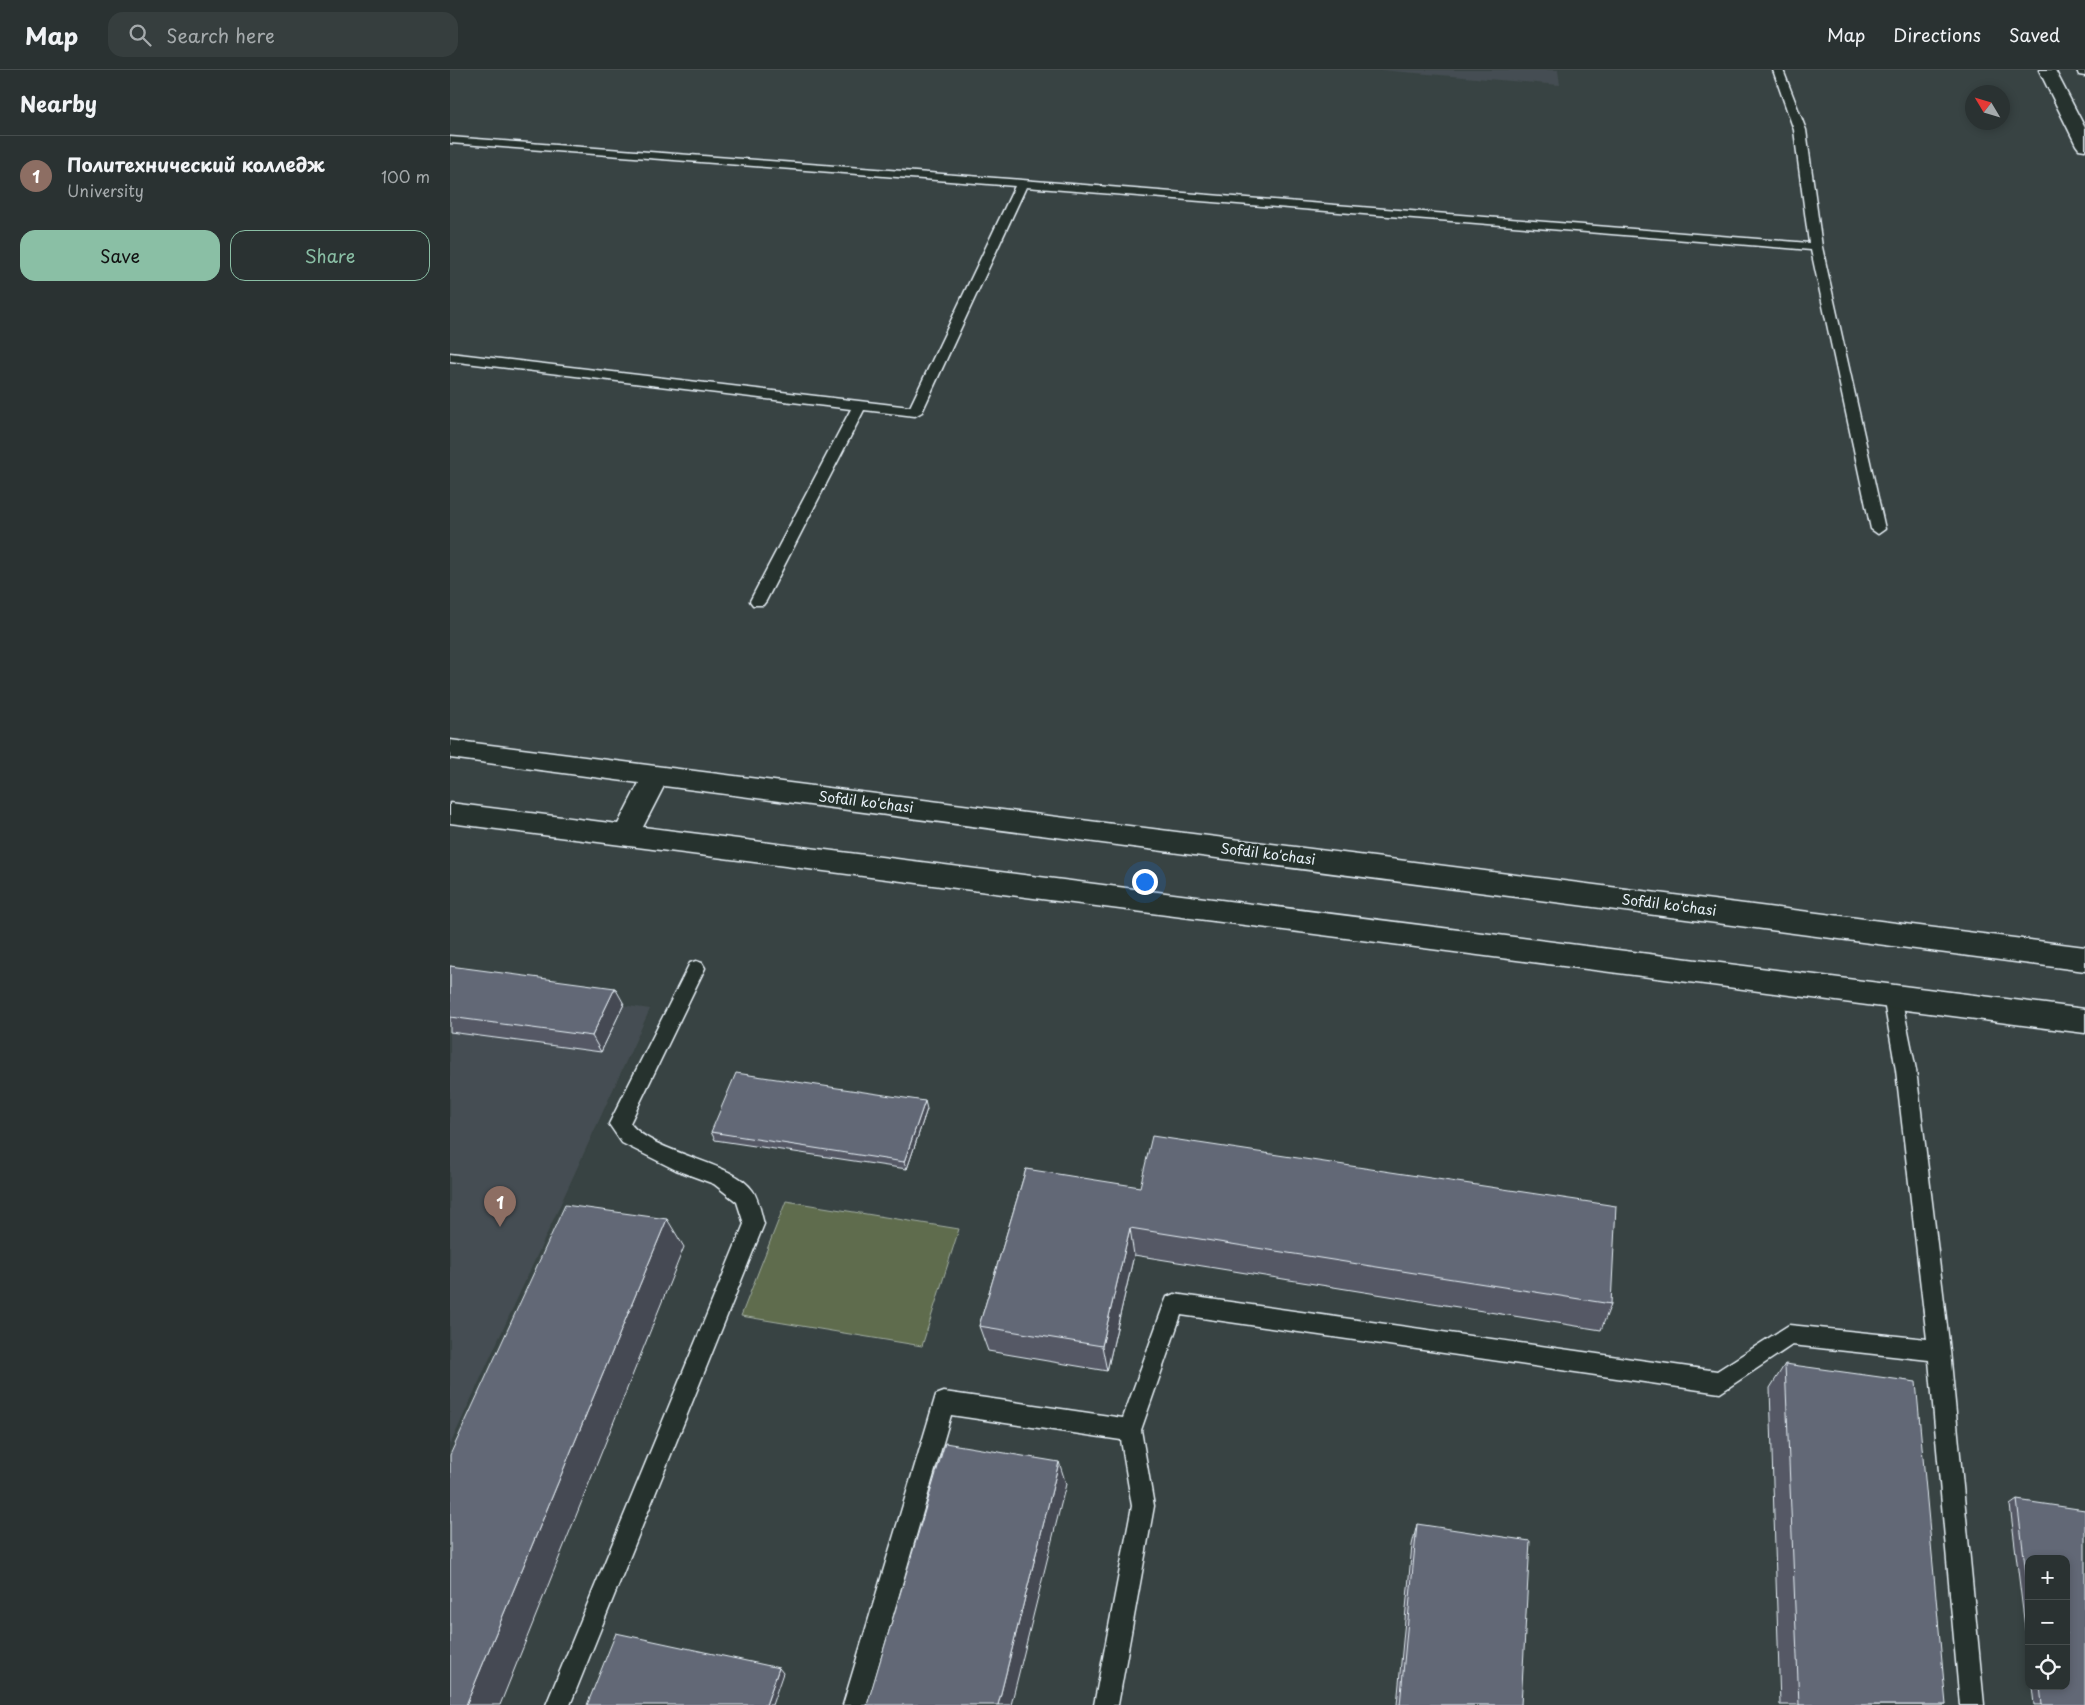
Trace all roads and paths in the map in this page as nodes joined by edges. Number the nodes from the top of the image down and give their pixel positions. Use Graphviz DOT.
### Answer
graph roads {
  1 [pos="1778,70"];
  2 [pos="2047,70"];
  3 [pos="450,140"];
  4 [pos="2085,146"];
  5 [pos="1022,183"];
  6 [pos="1816,247"];
  7 [pos="450,357"];
  8 [pos="860,405"];
  9 [pos="1878,529"];
  10 [pos="758,601"];
  11 [pos="450,749"];
  12 [pos="656,775"];
  13 [pos="450,813"];
  14 [pos="626,835"];
  15 [pos="2085,959"];
  16 [pos="696,968"];
  17 [pos="1892,996"];
  18 [pos="2085,1021"];
  19 [pos="1939,1351"];
  20 [pos="1130,1430"];
  21 [pos="558,1705"];
  22 [pos="855,1705"];
  23 [pos="1106,1705"];
  24 [pos="1972,1705"];
  1 -- 6 [label="lane"];
  2 -- 4 [label="street"];
  3 -- 5 [label="lane"];
  5 -- 6 [label="lane"];
  5 -- 8 [label="lane"];
  6 -- 9 [label="lane"];
  7 -- 8 [label="lane"];
  8 -- 10 [label="lane"];
  11 -- 12 [label="street, Sofdil ko'chasi"];
  12 -- 14 [label="street"];
  12 -- 15 [label="street, Sofdil ko'chasi"];
  13 -- 14 [label="street"];
  14 -- 17 [label="street"];
  16 -- 21 [label="lane"];
  17 -- 18 [label="street"];
  17 -- 19 [label="lane"];
  19 -- 20 [label="lane"];
  19 -- 24 [label="lane"];
  20 -- 22 [label="lane"];
  20 -- 23 [label="lane"];
}
